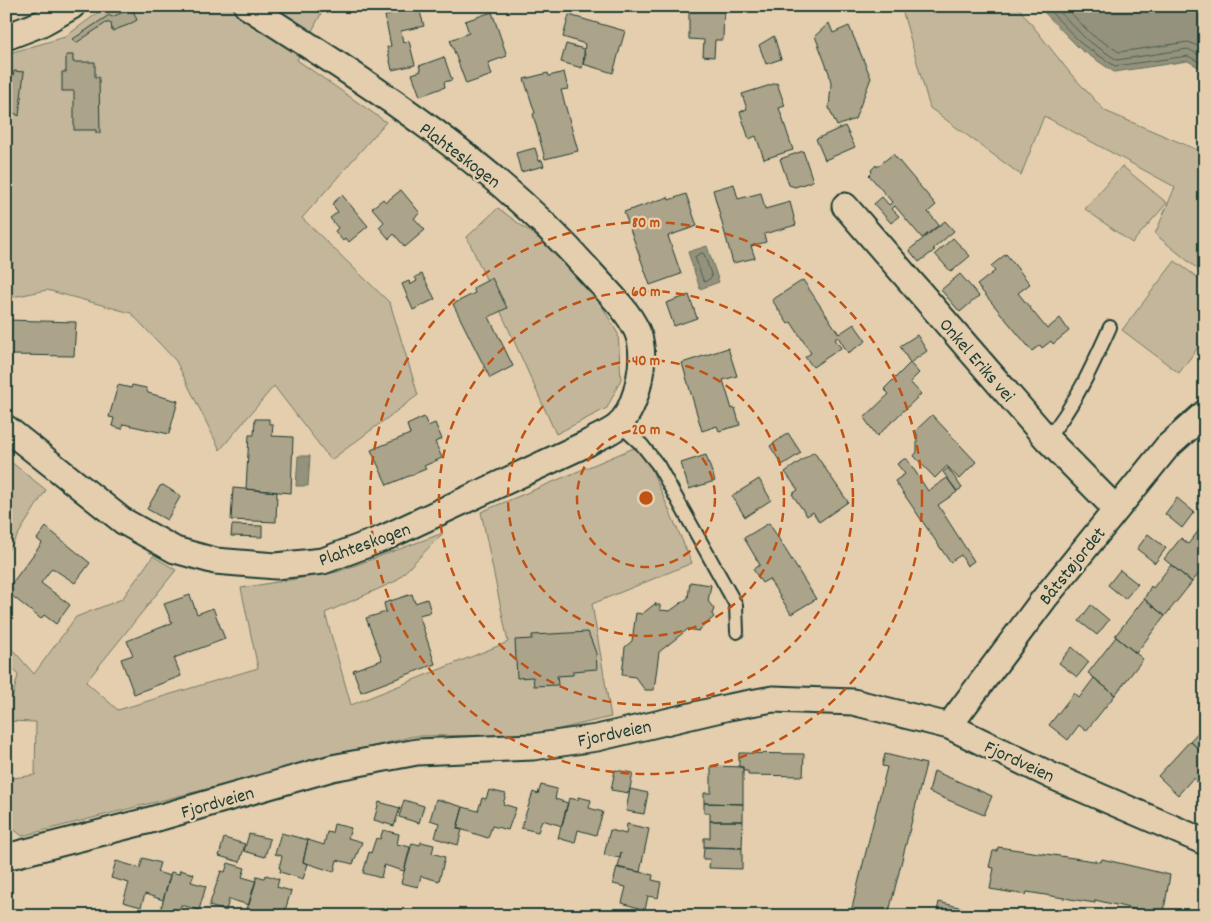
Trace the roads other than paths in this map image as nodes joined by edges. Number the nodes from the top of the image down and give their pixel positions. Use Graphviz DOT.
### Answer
graph roads {
  1 [pos="72,6"];
  2 [pos="247,6"];
  3 [pos="6,37"];
  4 [pos="845,206"];
  5 [pos="1110,327"];
  6 [pos="1205,413"];
  7 [pos="620,424"];
  8 [pos="6,428"];
  9 [pos="1047,439"];
  10 [pos="1116,509"];
  11 [pos="737,632"];
  12 [pos="950,726"];
  13 [pos="1205,842"];
  14 [pos="6,857"];
  1 -- 3 [label="street"];
  2 -- 7 [label="street, Plahteskogen"];
  4 -- 9 [label="street, Onkel Eriks vei"];
  5 -- 9 [label="lane"];
  6 -- 10 [label="street, Båtstøjordet"];
  7 -- 8 [label="street, Plahteskogen"];
  7 -- 11 [label="lane"];
  9 -- 10 [label="street, Onkel Eriks vei"];
  10 -- 12 [label="street, Båtstøjordet"];
  12 -- 13 [label="street, Fjordveien"];
  12 -- 14 [label="street, Fjordveien"];
}
